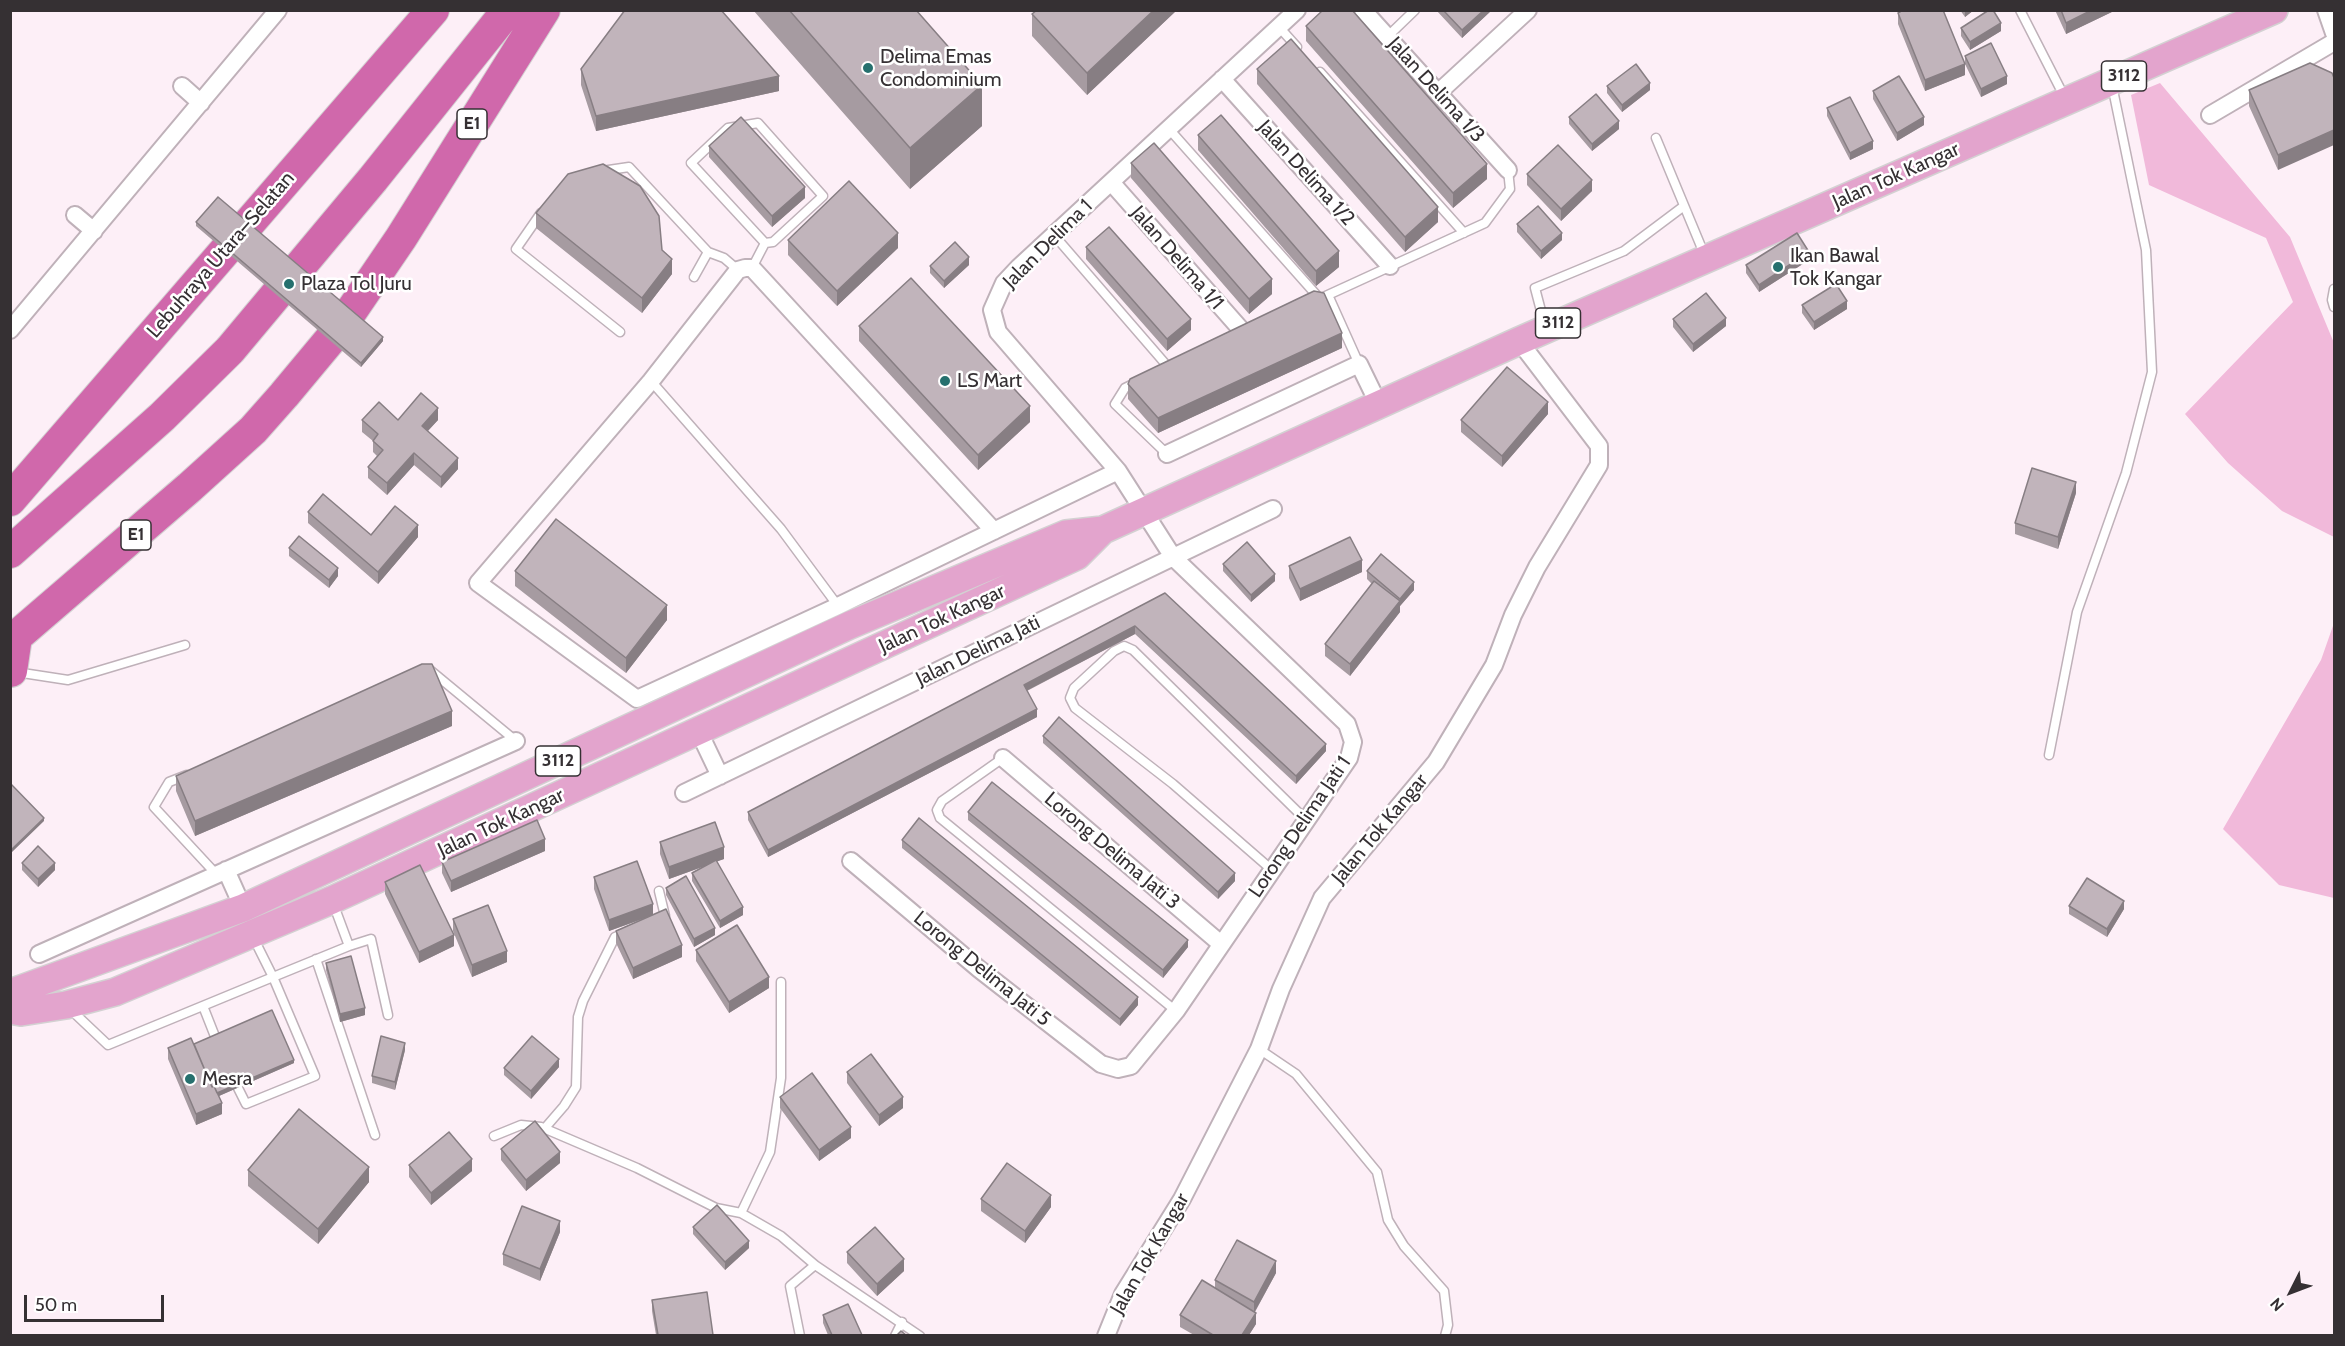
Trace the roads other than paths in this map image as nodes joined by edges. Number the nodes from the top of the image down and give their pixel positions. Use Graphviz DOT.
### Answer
graph roads {
  1 [pos="278,10"];
  2 [pos="433,10"];
  3 [pos="508,10"];
  4 [pos="544,10"];
  5 [pos="1297,10"];
  6 [pos="1363,10"];
  7 [pos="1415,10"];
  8 [pos="1528,10"];
  9 [pos="2020,10"];
  10 [pos="2274,10"];
  11 [pos="2326,10"];
  12 [pos="1279,27"];
  13 [pos="2334,33"];
  14 [pos="1387,37"];
  15 [pos="2334,42"];
  16 [pos="1302,52"];
  17 [pos="1310,61"];
  18 [pos="1222,79"];
  19 [pos="2111,82"];
  20 [pos="182,86"];
  21 [pos="1438,93"];
  22 [pos="2066,101"];
  23 [pos="201,103"];
  24 [pos="2210,115"];
  25 [pos="1169,129"];
  26 [pos="1656,138"];
  27 [pos="1508,170"];
  28 [pos="595,172"];
  29 [pos="1111,182"];
  30 [pos="546,206"];
  31 [pos="1684,206"];
  32 [pos="75,215"];
  33 [pos="94,231"];
  34 [pos="1464,233"];
  35 [pos="1054,235"];
  36 [pos="765,243"];
  37 [pos="708,252"];
  38 [pos="1707,259"];
  39 [pos="1390,266"];
  40 [pos="745,269"];
  41 [pos="694,277"];
  42 [pos="2334,289"];
  43 [pos="1324,297"];
  44 [pos="1309,304"];
  45 [pos="2334,307"];
  46 [pos="1545,329"];
  47 [pos="10,330"];
  48 [pos="620,332"];
  49 [pos="1244,333"];
  50 [pos="1519,341"];
  51 [pos="1180,363"];
  52 [pos="1359,364"];
  53 [pos="1169,368"];
  54 [pos="1160,372"];
  55 [pos="1142,380"];
  56 [pos="651,381"];
  57 [pos="1378,403"];
  58 [pos="1167,454"];
  59 [pos="1118,471"];
  60 [pos="10,500"];
  61 [pos="1273,509"];
  62 [pos="1145,511"];
  63 [pos="1103,530"];
  64 [pos="994,531"];
  65 [pos="10,552"];
  66 [pos="1173,557"];
  67 [pos="844,616"];
  68 [pos="13,639"];
  69 [pos="185,645"];
  70 [pos="10,672"];
  71 [pos="419,674"];
  72 [pos="699,732"];
  73 [pos="516,741"];
  74 [pos="2049,755"];
  75 [pos="1003,758"];
  76 [pos="190,773"];
  77 [pos="720,776"];
  78 [pos="684,793"];
  79 [pos="1305,819"];
  80 [pos="851,861"];
  81 [pos="1272,870"];
  82 [pos="221,872"];
  83 [pos="659,891"];
  84 [pos="332,900"];
  85 [pos="243,908"];
  86 [pos="654,920"];
  87 [pos="633,929"];
  88 [pos="252,935"];
  89 [pos="1221,944"];
  90 [pos="349,946"];
  91 [pos="39,954"];
  92 [pos="316,959"];
  93 [pos="273,977"];
  94 [pos="781,982"];
  95 [pos="10,993"];
  96 [pos="66,1005"];
  97 [pos="203,1006"];
  98 [pos="10,1010"];
  99 [pos="1176,1011"];
  100 [pos="388,1015"];
  101 [pos="216,1039"];
  102 [pos="1259,1049"];
  103 [pos="1118,1070"];
  104 [pos="238,1088"];
  105 [pos="545,1128"];
  106 [pos="375,1135"];
  107 [pos="494,1136"];
  108 [pos="741,1213"];
  109 [pos="815,1265"];
  110 [pos="902,1322"];
  111 [pos="800,1335"];
  112 [pos="895,1335"];
  113 [pos="920,1335"];
  114 [pos="1106,1335"];
  115 [pos="1445,1335"];
  1 -- 23 [label="street"];
  2 -- 60 [label="highway, Lebuhraya Utara–Selatan"];
  3 -- 65 [label="highway"];
  4 -- 68 [label="highway, E1"];
  5 -- 12 [label="street, Jalan Delima 1"];
  6 -- 14 [label="street, Jalan Delima 1/3"];
  7 -- 14 [label="lane"];
  8 -- 21 [label="street"];
  9 -- 22 [label="lane"];
  10 -- 19 [label="main road, Jalan Tok Kangar / 3112"];
  11 -- 13 [label="street"];
  12 -- 16 [label="lane"];
  12 -- 18 [label="street, Jalan Delima 1"];
  14 -- 21 [label="street, Jalan Delima 1/3"];
  15 -- 24 [label="street"];
  17 -- 34 [label="lane"];
  18 -- 25 [label="street, Jalan Delima 1"];
  18 -- 39 [label="street, Jalan Delima 1/2"];
  19 -- 22 [label="main road, Jalan Tok Kangar / 3112"];
  19 -- 74 [label="lane"];
  20 -- 23 [label="street"];
  21 -- 27 [label="street, Jalan Delima 1/3"];
  22 -- 38 [label="main road, Jalan Tok Kangar / 3112"];
  23 -- 33 [label="street"];
  25 -- 29 [label="street, Jalan Delima 1"];
  25 -- 43 [label="lane"];
  26 -- 31 [label="lane"];
  27 -- 34 [label="lane"];
  28 -- 37 [label="lane"];
  29 -- 35 [label="street, Jalan Delima 1"];
  29 -- 49 [label="street, Jalan Delima 1/1"];
  30 -- 48 [label="lane"];
  31 -- 38 [label="lane"];
  31 -- 46 [label="lane"];
  32 -- 33 [label="street"];
  33 -- 47 [label="street"];
  34 -- 39 [label="lane"];
  35 -- 53 [label="lane"];
  35 -- 59 [label="street, Jalan Delima 1"];
  36 -- 36 [label="lane"];
  36 -- 40 [label="lane"];
  37 -- 40 [label="lane"];
  37 -- 41 [label="lane"];
  38 -- 46 [label="main road, Jalan Tok Kangar / 3112"];
  39 -- 43 [label="lane"];
  40 -- 56 [label="street"];
  40 -- 64 [label="street"];
  42 -- 45 [label="lane"];
  43 -- 44 [label="lane"];
  43 -- 52 [label="lane"];
  46 -- 50 [label="main road, Jalan Tok Kangar / 3112"];
  50 -- 57 [label="main road, Jalan Tok Kangar / 3112"];
  50 -- 102 [label="street, Jalan Tok Kangar"];
  51 -- 53 [label="lane"];
  52 -- 57 [label="street"];
  52 -- 58 [label="street"];
  53 -- 54 [label="lane"];
  55 -- 58 [label="lane"];
  56 -- 67 [label="lane"];
  56 -- 67 [label="street"];
  57 -- 62 [label="main road, Jalan Tok Kangar / 3112"];
  59 -- 62 [label="street, Jalan Delima 1"];
  59 -- 64 [label="street"];
  61 -- 66 [label="street, Jalan Delima Jati"];
  62 -- 63 [label="main road, Jalan Tok Kangar / 3112"];
  62 -- 66 [label="street, Lorong Delima Jati 1"];
  63 -- 67 [label="main road, Jalan Tok Kangar / 3112"];
  63 -- 72 [label="main road, Jalan Tok Kangar / 3112"];
  64 -- 67 [label="street"];
  66 -- 77 [label="street, Jalan Delima Jati"];
  66 -- 79 [label="street, Lorong Delima Jati 1"];
  67 -- 85 [label="main road, Jalan Tok Kangar / 3112"];
  68 -- 70 [label="highway"];
  69 -- 70 [label="lane"];
  71 -- 73 [label="lane"];
  72 -- 77 [label="street"];
  72 -- 84 [label="main road, Jalan Tok Kangar / 3112"];
  73 -- 82 [label="street"];
  75 -- 89 [label="street, Lorong Delima Jati 3"];
  75 -- 99 [label="lane"];
  76 -- 82 [label="lane"];
  77 -- 78 [label="street, Jalan Delima Jati"];
  79 -- 81 [label="street, Lorong Delima Jati 1"];
  79 -- 81 [label="lane"];
  80 -- 103 [label="street, Lorong Delima Jati 5"];
  81 -- 89 [label="street, Lorong Delima Jati 1"];
  82 -- 85 [label="street"];
  82 -- 91 [label="street"];
  83 -- 86 [label="lane"];
  84 -- 88 [label="main road, Jalan Tok Kangar / 3112"];
  84 -- 90 [label="lane"];
  85 -- 95 [label="main road, Jalan Tok Kangar / 3112"];
  87 -- 105 [label="lane"];
  88 -- 93 [label="lane"];
  88 -- 96 [label="main road, Jalan Tok Kangar / 3112"];
  89 -- 99 [label="street, Lorong Delima Jati 1"];
  90 -- 92 [label="lane"];
  90 -- 100 [label="lane"];
  92 -- 93 [label="lane"];
  92 -- 106 [label="lane"];
  93 -- 97 [label="lane"];
  93 -- 104 [label="lane"];
  94 -- 108 [label="lane"];
  96 -- 97 [label="lane"];
  96 -- 98 [label="main road, Jalan Tok Kangar / 3112"];
  97 -- 101 [label="lane"];
  99 -- 103 [label="street, Lorong Delima Jati 1"];
  102 -- 114 [label="street, Jalan Tok Kangar"];
  102 -- 115 [label="lane"];
  105 -- 107 [label="lane"];
  105 -- 108 [label="lane"];
  108 -- 109 [label="lane"];
  109 -- 110 [label="lane"];
  109 -- 111 [label="lane"];
  110 -- 112 [label="lane"];
  110 -- 113 [label="lane"];
}
